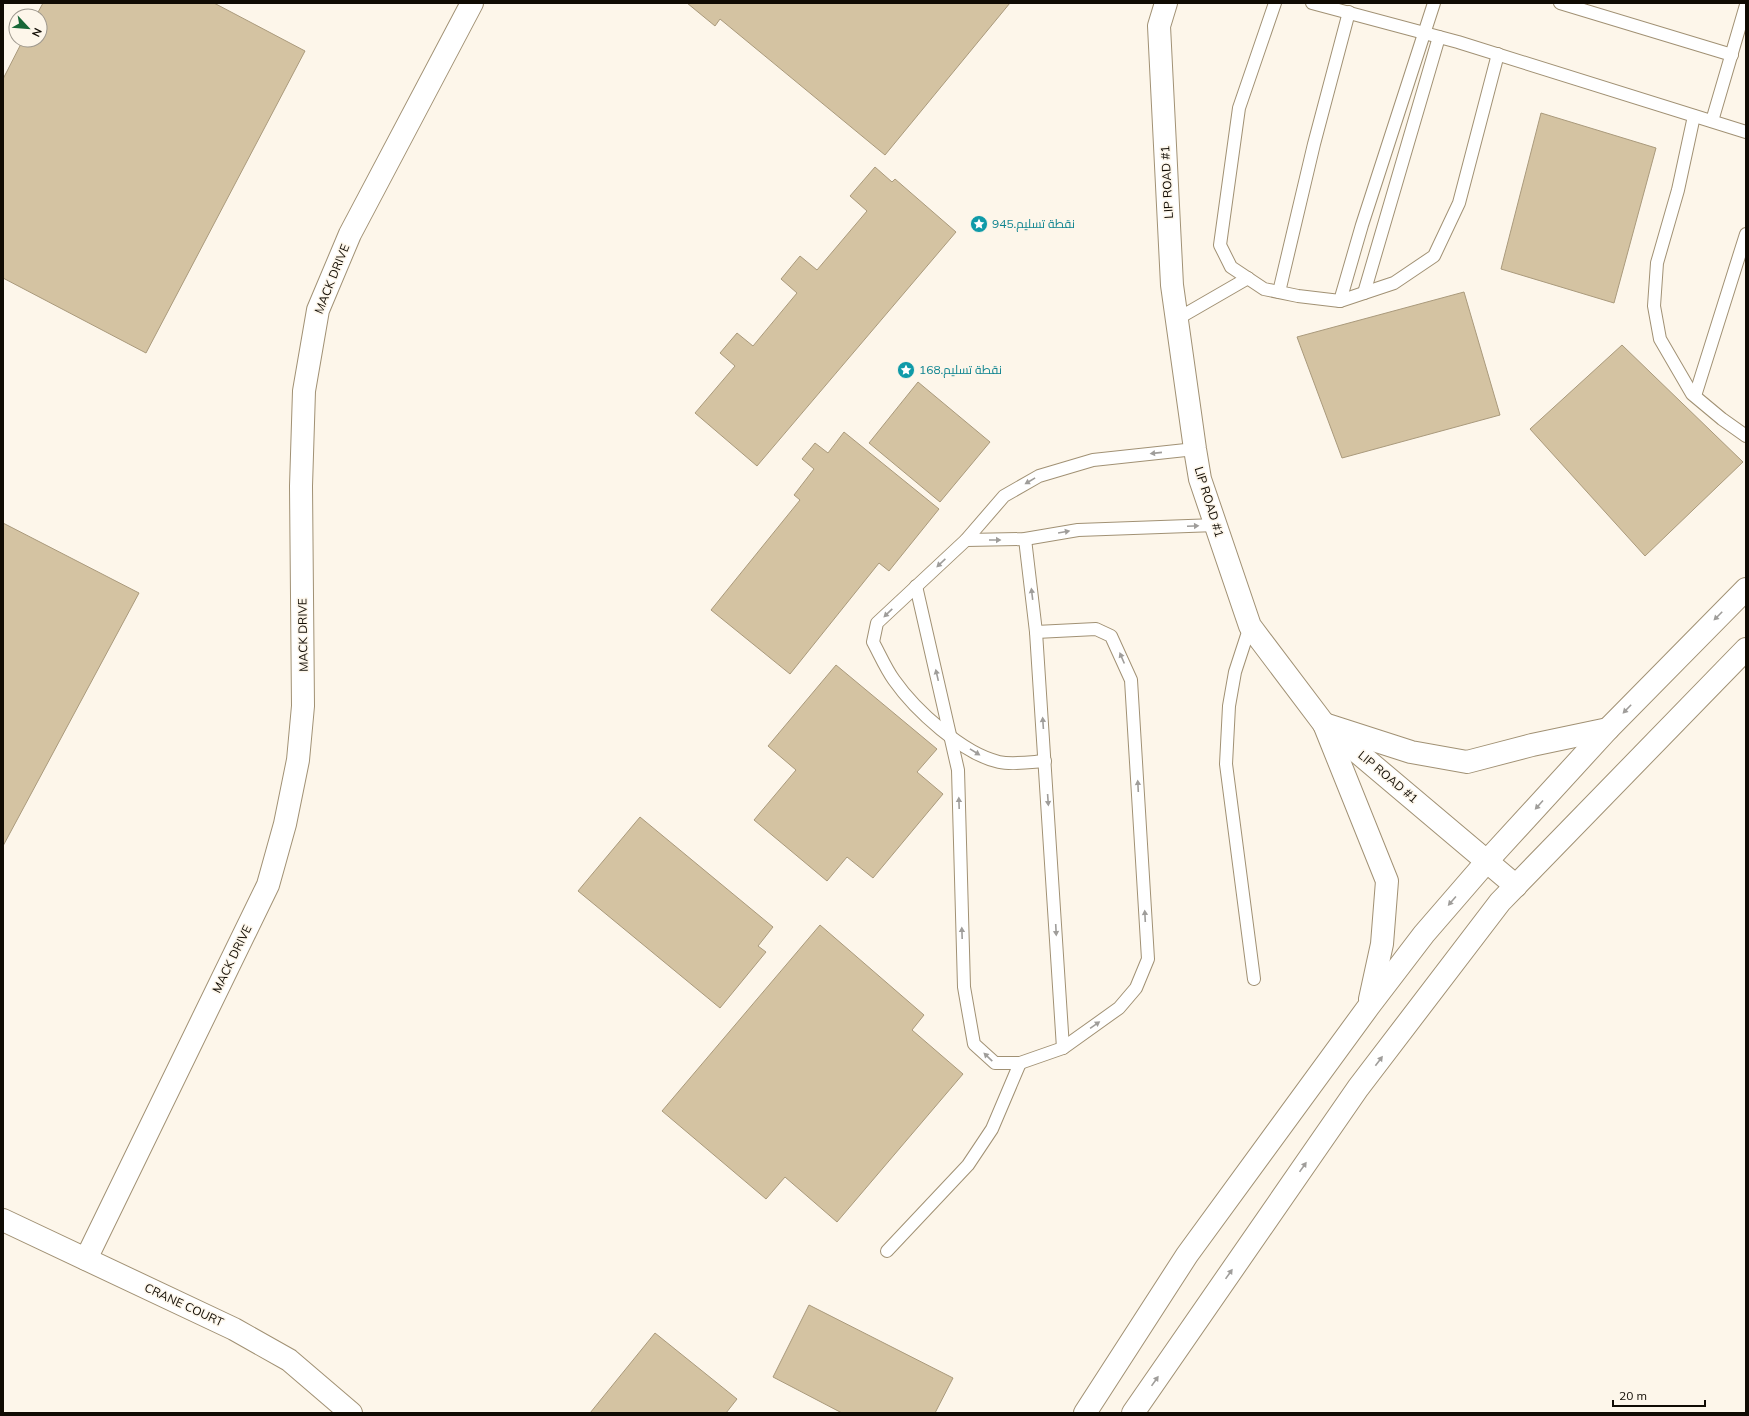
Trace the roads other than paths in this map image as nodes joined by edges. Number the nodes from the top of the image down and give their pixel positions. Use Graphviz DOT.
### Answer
graph roads {
  1 [pos="472,3"];
  2 [pos="1166,3"];
  3 [pos="1275,3"];
  4 [pos="1312,3"];
  5 [pos="1434,3"];
  6 [pos="1560,3"];
  7 [pos="1746,6"];
  8 [pos="1349,12"];
  9 [pos="1425,33"];
  10 [pos="1438,37"];
  11 [pos="1498,54"];
  12 [pos="1732,55"];
  13 [pos="1694,116"];
  14 [pos="1712,121"];
  15 [pos="1746,132"];
  16 [pos="1746,234"];
  17 [pos="1248,278"];
  18 [pos="1279,292"];
  19 [pos="1364,293"];
  20 [pos="1340,301"];
  21 [pos="1177,319"];
  22 [pos="1695,396"];
  23 [pos="1746,436"];
  24 [pos="1195,449"];
  25 [pos="1216,525"];
  26 [pos="1025,539"];
  27 [pos="966,540"];
  28 [pos="916,586"];
  29 [pos="1746,589"];
  30 [pos="1250,626"];
  31 [pos="1036,632"];
  32 [pos="1746,649"];
  33 [pos="1324,724"];
  34 [pos="1608,729"];
  35 [pos="950,736"];
  36 [pos="1045,762"];
  37 [pos="1488,860"];
  38 [pos="1516,886"];
  39 [pos="1254,980"];
  40 [pos="1369,1006"];
  41 [pos="1063,1048"];
  42 [pos="1020,1063"];
  43 [pos="3,1220"];
  44 [pos="888,1251"];
  45 [pos="86,1259"];
  46 [pos="351,1413"];
  47 [pos="1085,1413"];
  48 [pos="1133,1413"];
  1 -- 45 [label="street, MACK DRIVE"];
  2 -- 21 [label="street, LIP ROAD #1"];
  3 -- 17 [label="lane"];
  4 -- 8 [label="lane"];
  5 -- 9 [label="lane"];
  6 -- 12 [label="lane"];
  7 -- 12 [label="lane"];
  8 -- 9 [label="lane"];
  8 -- 18 [label="lane"];
  9 -- 10 [label="lane"];
  9 -- 20 [label="lane"];
  10 -- 11 [label="lane"];
  10 -- 19 [label="lane"];
  11 -- 13 [label="lane"];
  11 -- 19 [label="lane"];
  12 -- 14 [label="lane"];
  13 -- 14 [label="lane"];
  13 -- 22 [label="lane"];
  14 -- 15 [label="lane"];
  16 -- 22 [label="lane"];
  17 -- 18 [label="lane"];
  17 -- 21 [label="lane"];
  18 -- 20 [label="lane"];
  19 -- 20 [label="lane"];
  21 -- 24 [label="street, LIP ROAD #1"];
  22 -- 23 [label="lane"];
  24 -- 25 [label="street, LIP ROAD #1"];
  24 -- 27 [label="lane, one-way"];
  26 -- 25 [label="lane, one-way"];
  25 -- 30 [label="street, LIP ROAD #1"];
  27 -- 26 [label="lane, one-way"];
  31 -- 26 [label="lane, one-way"];
  27 -- 28 [label="lane, one-way"];
  35 -- 28 [label="lane, one-way"];
  28 -- 35 [label="lane, one-way"];
  29 -- 34 [label="street, one-way"];
  30 -- 33 [label="street, LIP ROAD #1"];
  30 -- 39 [label="lane"];
  36 -- 31 [label="lane, one-way"];
  41 -- 31 [label="lane, one-way"];
  32 -- 38 [label="street"];
  33 -- 34 [label="street"];
  33 -- 37 [label="street, LIP ROAD #1"];
  33 -- 40 [label="street"];
  34 -- 37 [label="street, one-way"];
  35 -- 36 [label="lane, one-way"];
  42 -- 35 [label="lane, one-way"];
  36 -- 41 [label="lane, one-way"];
  37 -- 38 [label="street, LIP ROAD #1"];
  37 -- 40 [label="street, one-way"];
  48 -- 38 [label="street, one-way"];
  40 -- 47 [label="street"];
  41 -- 42 [label="lane"];
  42 -- 44 [label="lane"];
  43 -- 45 [label="street, CRANE COURT"];
  45 -- 46 [label="street, CRANE COURT"];
}
